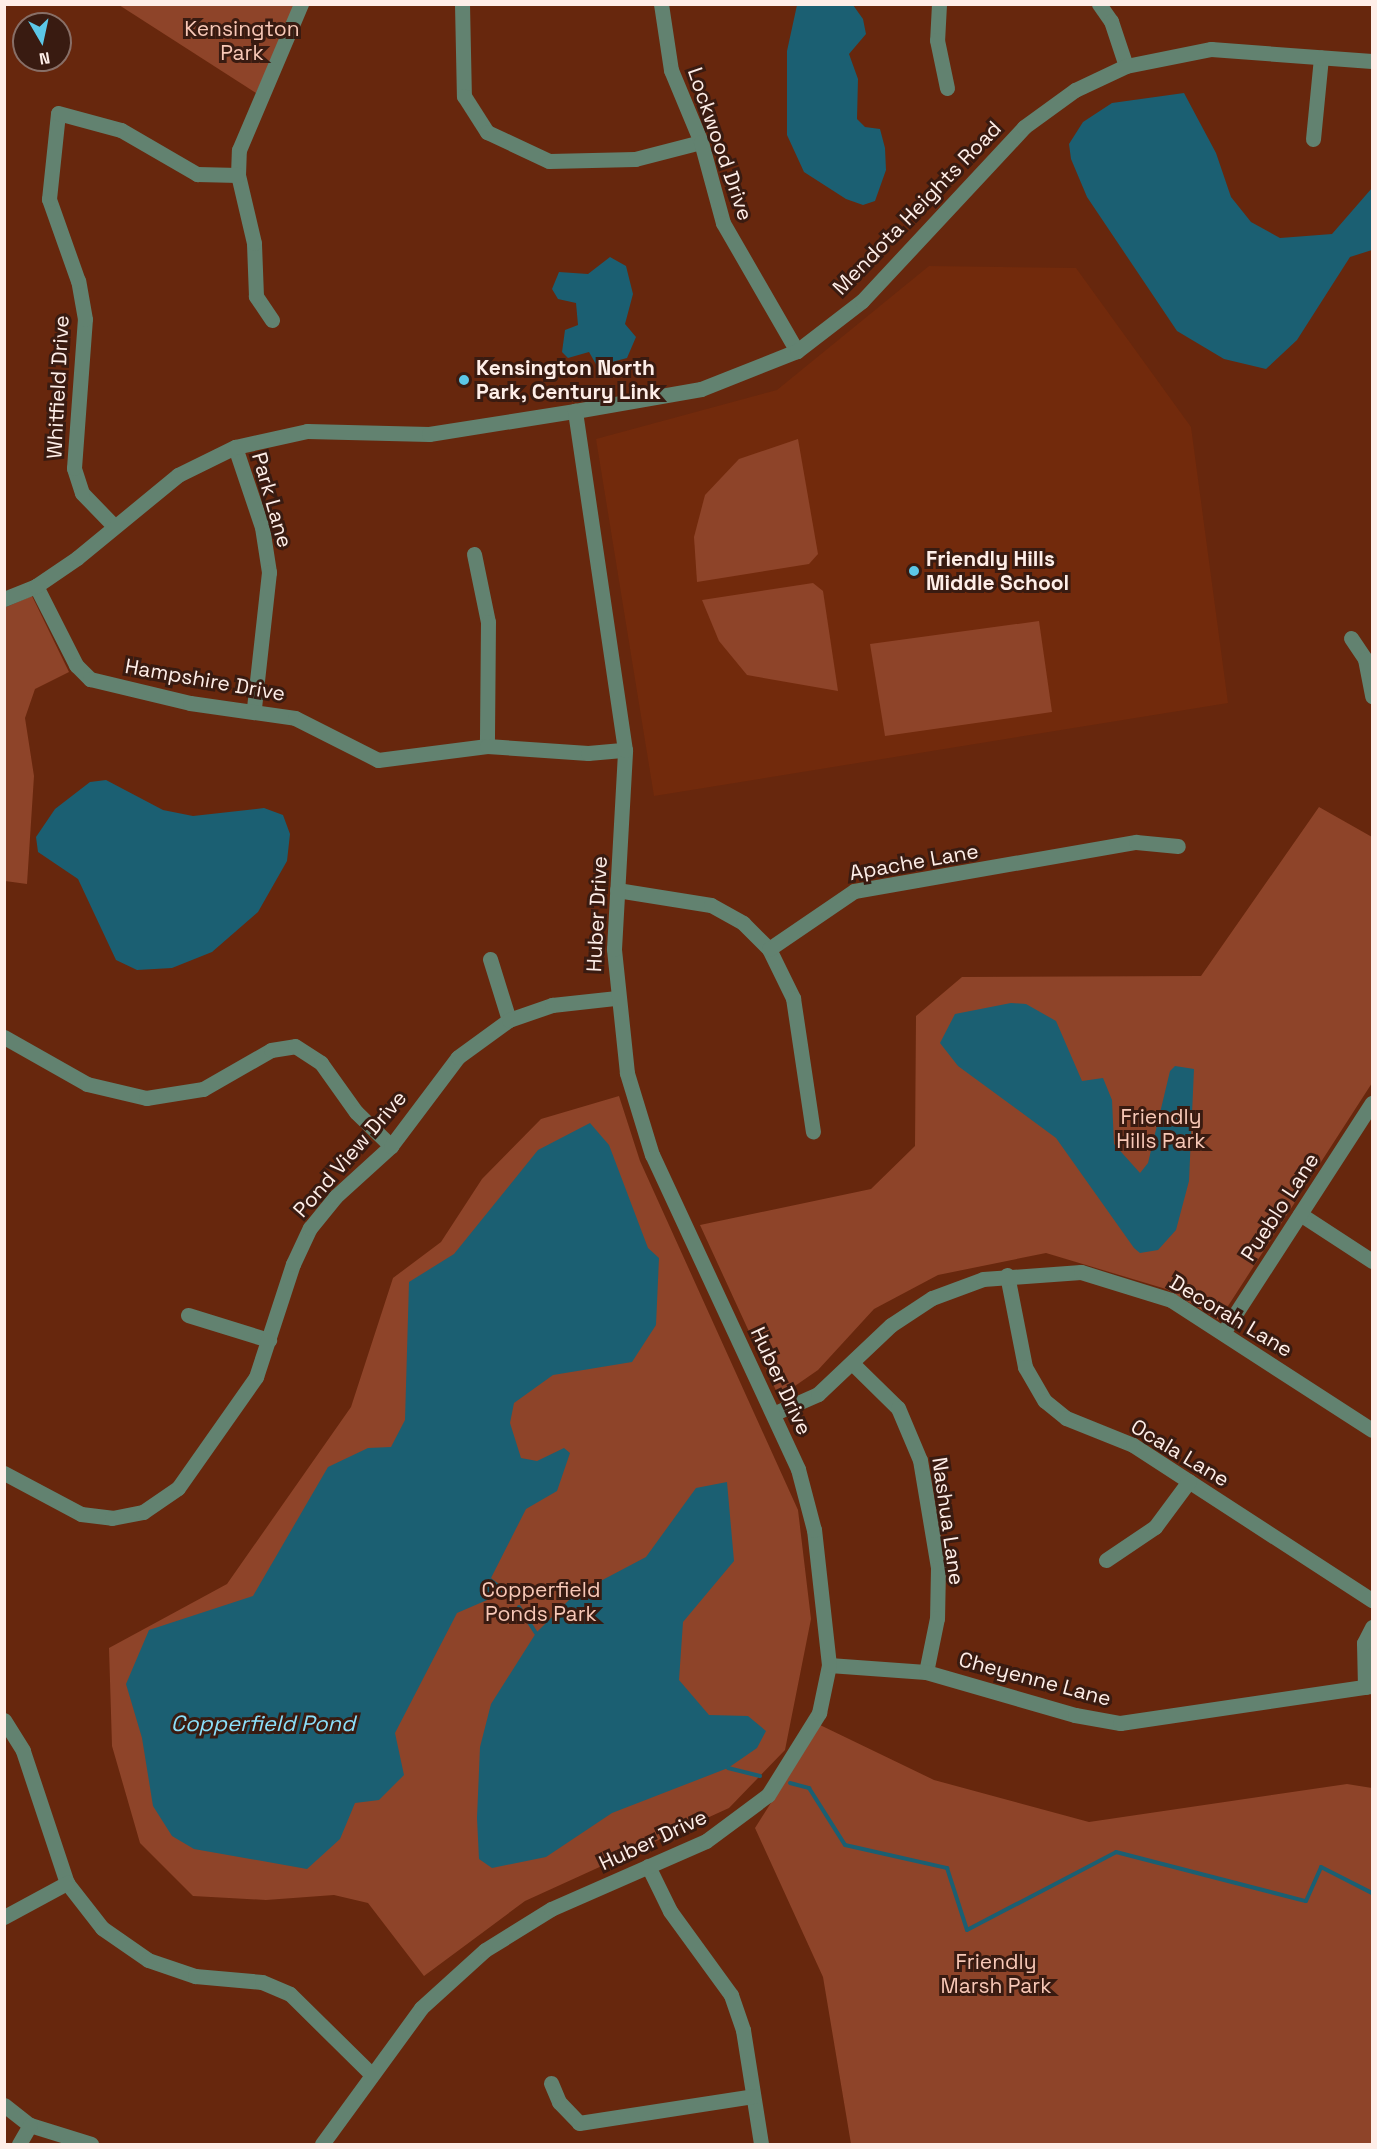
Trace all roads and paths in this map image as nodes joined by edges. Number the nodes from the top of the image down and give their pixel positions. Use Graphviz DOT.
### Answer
graph roads {
  1 [pos="301,4"];
  2 [pos="462,4"];
  3 [pos="661,4"];
  4 [pos="939,4"];
  5 [pos="1099,4"];
  6 [pos="1321,57"];
  7 [pos="1372,61"];
  8 [pos="1126,66"];
  9 [pos="947,88"];
  10 [pos="1312,139"];
  11 [pos="701,142"];
  12 [pos="238,175"];
  13 [pos="272,320"];
  14 [pos="797,351"];
  15 [pos="575,411"];
  16 [pos="235,447"];
  17 [pos="114,526"];
  18 [pos="474,554"];
  19 [pos="36,586"];
  20 [pos="4,600"];
  21 [pos="1351,638"];
  22 [pos="1372,696"];
  23 [pos="254,708"];
  24 [pos="488,746"];
  25 [pos="625,750"];
  26 [pos="1178,846"];
  27 [pos="617,890"];
  28 [pos="770,949"];
  29 [pos="490,959"];
  30 [pos="615,998"];
  31 [pos="509,1020"];
  32 [pos="4,1037"];
  33 [pos="1372,1103"];
  34 [pos="813,1132"];
  35 [pos="391,1146"];
  36 [pos="1300,1214"];
  37 [pos="1372,1261"];
  38 [pos="1007,1275"];
  39 [pos="188,1315"];
  40 [pos="1223,1333"];
  41 [pos="269,1340"];
  42 [pos="852,1363"];
  43 [pos="775,1413"];
  44 [pos="1372,1430"];
  45 [pos="4,1473"];
  46 [pos="1189,1481"];
  47 [pos="1106,1560"];
  48 [pos="1372,1600"];
  49 [pos="1372,1627"];
  50 [pos="829,1665"];
  51 [pos="926,1671"];
  52 [pos="1369,1687"];
  53 [pos="4,1720"];
  54 [pos="648,1866"];
  55 [pos="67,1884"];
  56 [pos="4,1917"];
  57 [pos="370,2073"];
  58 [pos="551,2084"];
  59 [pos="753,2096"];
  60 [pos="4,2105"];
  61 [pos="30,2124"];
  62 [pos="19,2145"];
  63 [pos="92,2145"];
  64 [pos="322,2145"];
  65 [pos="761,2145"];
  1 -- 12 [label="street"];
  2 -- 11 [label="street"];
  3 -- 11 [label="street, Lockwood Drive"];
  4 -- 9 [label="street"];
  5 -- 8 [label="street"];
  6 -- 7 [label="street, Mendota Heights Road"];
  6 -- 8 [label="street, Mendota Heights Road"];
  6 -- 10 [label="street"];
  8 -- 14 [label="street, Mendota Heights Road"];
  11 -- 14 [label="street, Lockwood Drive"];
  12 -- 13 [label="street"];
  12 -- 17 [label="street, Whitfield Drive"];
  14 -- 15 [label="street, Mendota Heights Road"];
  15 -- 16 [label="street, Mendota Heights Road"];
  15 -- 25 [label="street, Huber Drive"];
  16 -- 17 [label="street, Mendota Heights Road"];
  16 -- 23 [label="street, Park Lane"];
  17 -- 19 [label="street, Mendota Heights Road"];
  18 -- 24 [label="street"];
  19 -- 20 [label="street, Mendota Heights Road"];
  19 -- 23 [label="street, Hampshire Drive"];
  21 -- 22 [label="street"];
  23 -- 24 [label="street, Hampshire Drive"];
  24 -- 25 [label="street, Hampshire Drive"];
  25 -- 27 [label="street, Huber Drive"];
  26 -- 28 [label="street, Apache Lane"];
  27 -- 28 [label="street"];
  27 -- 30 [label="street, Huber Drive"];
  28 -- 34 [label="street"];
  29 -- 31 [label="street"];
  30 -- 31 [label="street, Pond View Drive"];
  30 -- 43 [label="street, Huber Drive"];
  31 -- 35 [label="street, Pond View Drive"];
  32 -- 35 [label="street"];
  33 -- 36 [label="street, Pueblo Lane"];
  35 -- 41 [label="street, Pond View Drive"];
  36 -- 37 [label="street"];
  36 -- 40 [label="street, Pueblo Lane"];
  38 -- 40 [label="street, Decorah Lane"];
  38 -- 42 [label="street, Decorah Lane"];
  38 -- 46 [label="street, Ocala Lane"];
  39 -- 41 [label="street"];
  40 -- 44 [label="street, Decorah Lane"];
  41 -- 45 [label="street, Pond View Drive"];
  42 -- 43 [label="street, Decorah Lane"];
  42 -- 51 [label="street, Nashua Lane"];
  43 -- 50 [label="street, Huber Drive"];
  46 -- 47 [label="street"];
  46 -- 48 [label="street, Ocala Lane"];
  49 -- 52 [label="street"];
  50 -- 51 [label="street, Cheyenne Lane"];
  50 -- 54 [label="street, Huber Drive"];
  51 -- 52 [label="street, Cheyenne Lane"];
  53 -- 55 [label="street"];
  54 -- 57 [label="street, Huber Drive"];
  54 -- 59 [label="street"];
  55 -- 56 [label="street"];
  55 -- 57 [label="street"];
  57 -- 64 [label="street, Huber Drive"];
  58 -- 59 [label="street"];
  59 -- 65 [label="street"];
  60 -- 61 [label="street"];
  61 -- 62 [label="street"];
  61 -- 63 [label="street"];
}
